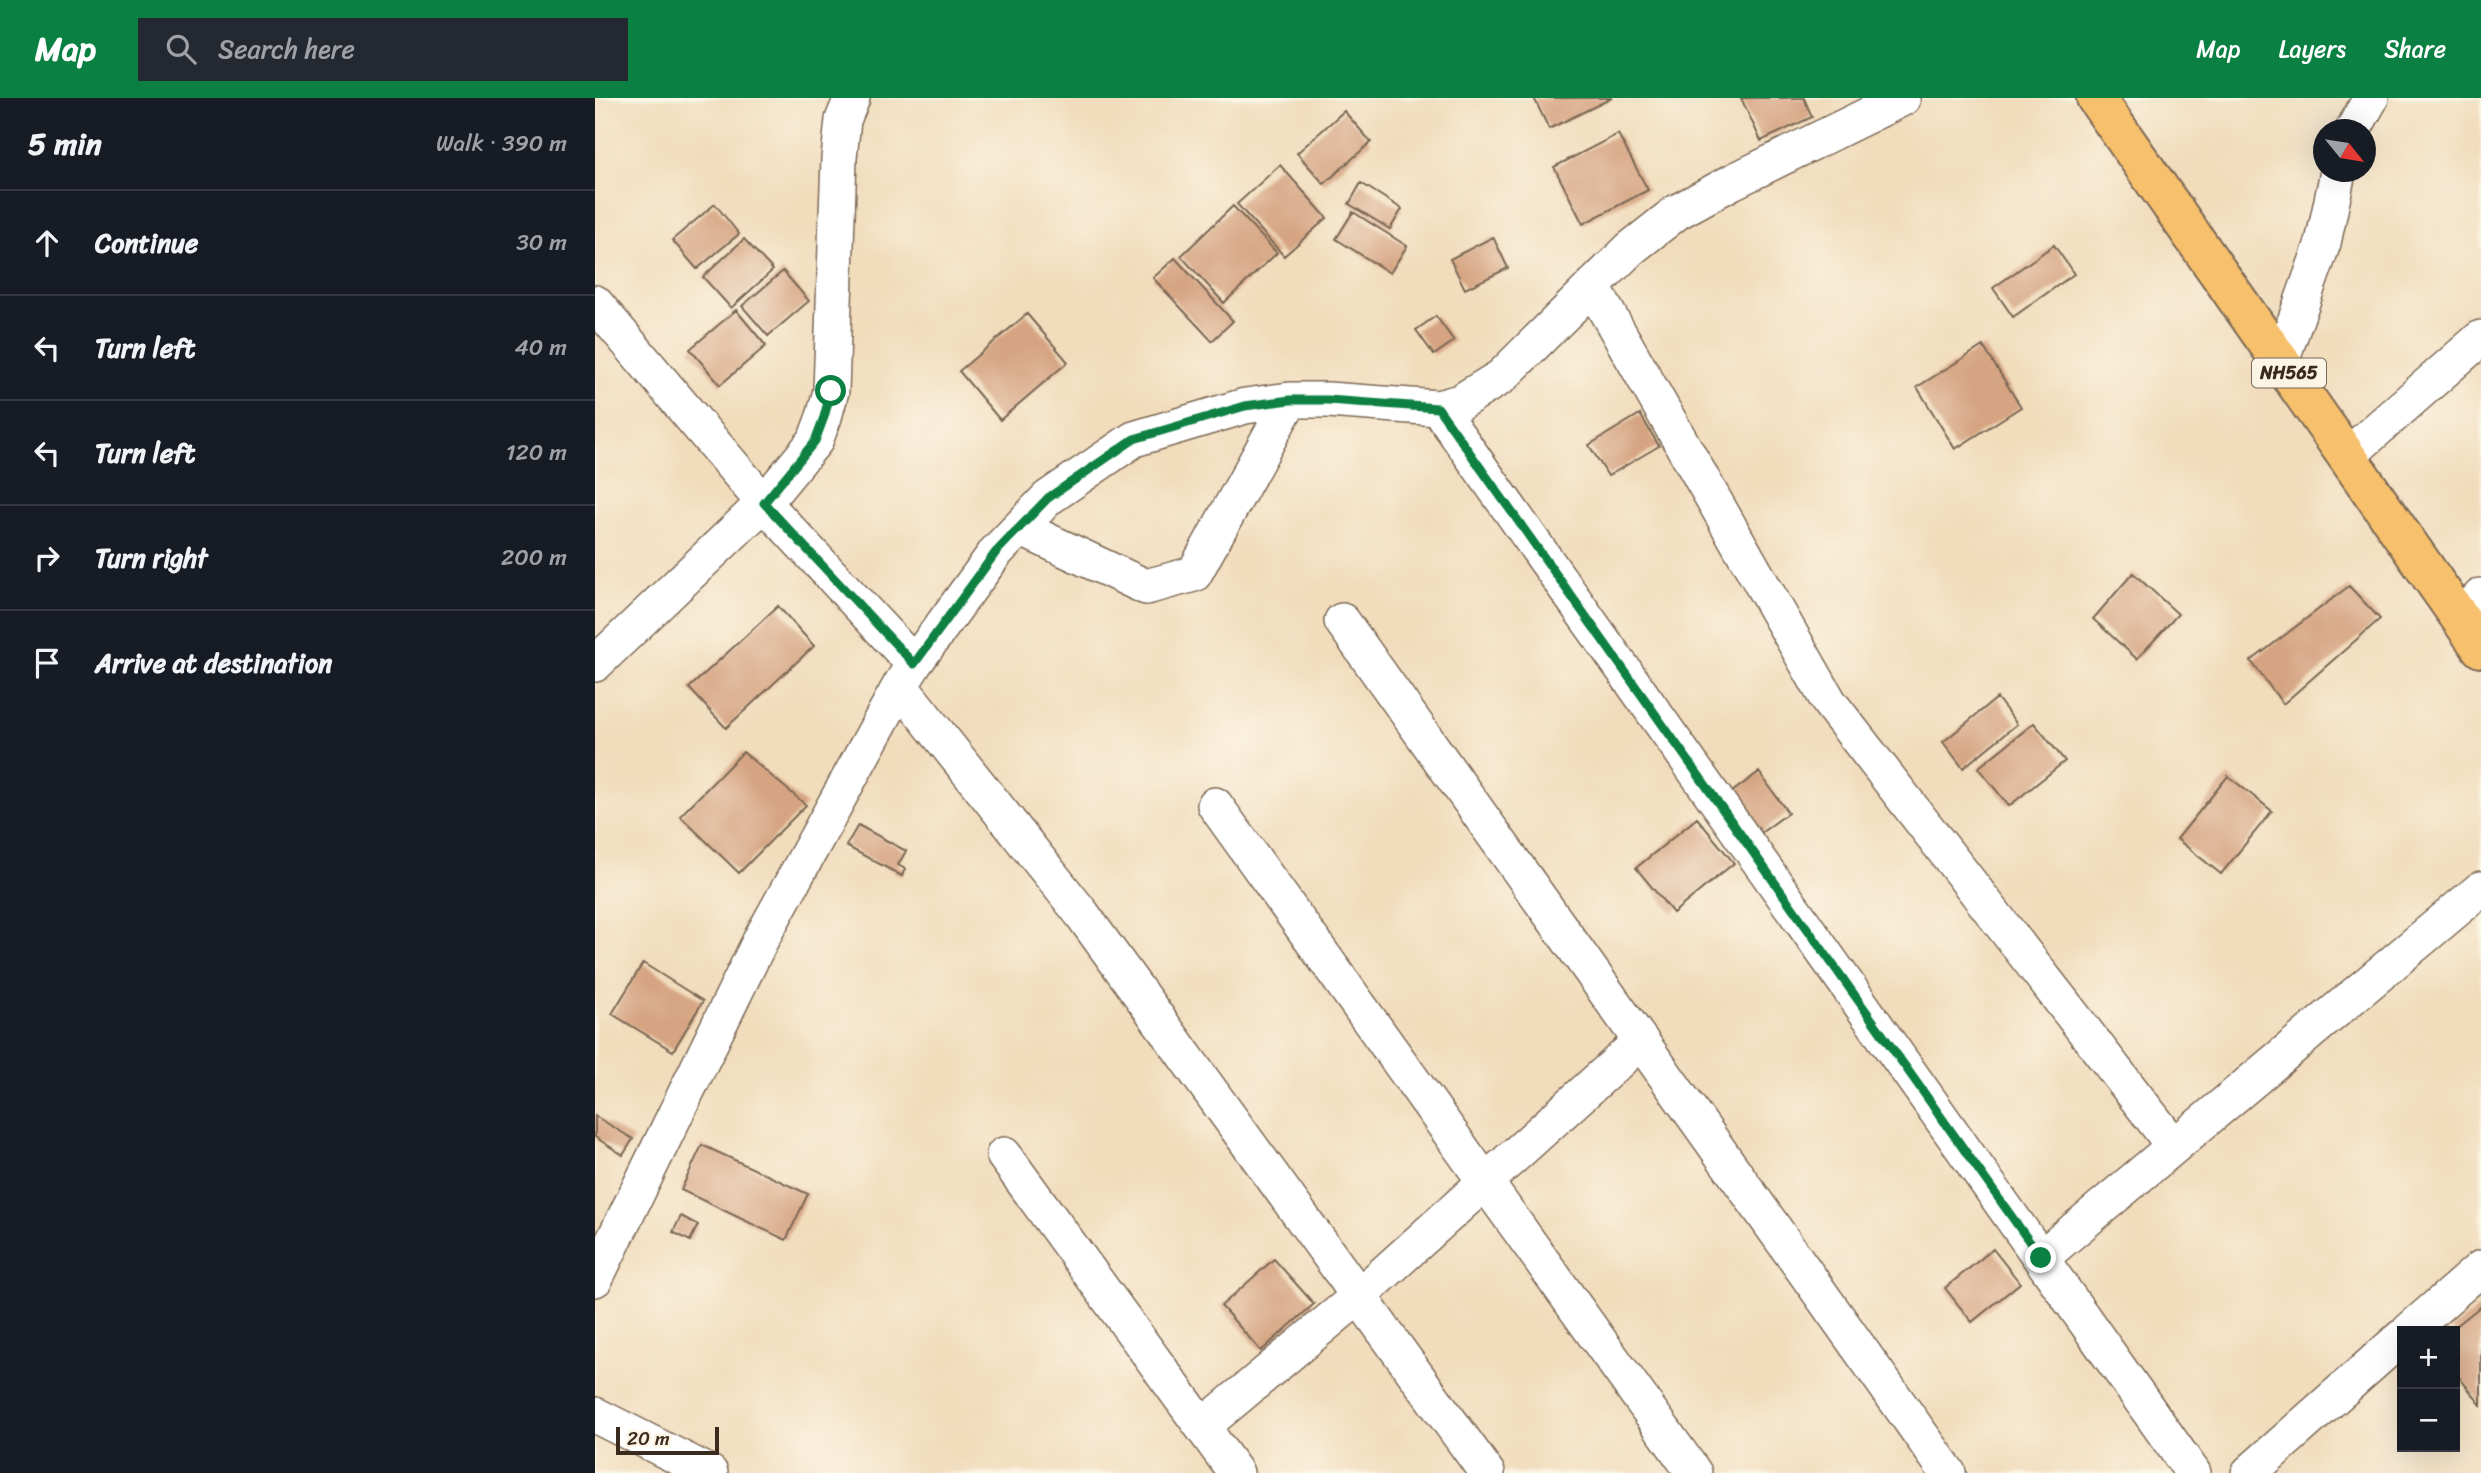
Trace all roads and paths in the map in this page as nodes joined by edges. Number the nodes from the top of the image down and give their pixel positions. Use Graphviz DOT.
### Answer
graph roads {
  1 [pos="852,98"];
  2 [pos="1903,98"];
  3 [pos="2096,98"];
  4 [pos="2371,98"];
  5 [pos="2359,119"];
  6 [pos="2335,182"];
  7 [pos="1592,286"];
  8 [pos="595,303"];
  9 [pos="2481,338"];
  10 [pos="2281,361"];
  11 [pos="1290,400"];
  12 [pos="1438,408"];
  13 [pos="2347,456"];
  14 [pos="764,503"];
  15 [pos="1020,528"];
  16 [pos="2470,607"];
  17 [pos="1342,621"];
  18 [pos="2481,648"];
  19 [pos="595,664"];
  20 [pos="907,675"];
  21 [pos="1215,805"];
  22 [pos="2481,889"];
  23 [pos="1641,1041"];
  24 [pos="2174,1146"];
  25 [pos="1004,1155"];
  26 [pos="1485,1181"];
  27 [pos="2041,1258"];
  28 [pos="2481,1268"];
  29 [pos="595,1279"];
  30 [pos="1359,1296"];
  31 [pos="2415,1326"];
  32 [pos="2397,1341"];
  33 [pos="595,1415"];
  34 [pos="1203,1426"];
  35 [pos="699,1470"];
  36 [pos="1236,1473"];
  37 [pos="1487,1473"];
  38 [pos="1694,1473"];
  39 [pos="1948,1473"];
  40 [pos="2193,1473"];
  41 [pos="2249,1473"];
  1 -- 14 [label="street"];
  2 -- 7 [label="street"];
  3 -- 10 [label="highway, NH565"];
  4 -- 5 [label="street"];
  6 -- 10 [label="street"];
  7 -- 12 [label="street"];
  7 -- 24 [label="street"];
  8 -- 14 [label="street"];
  9 -- 13 [label="street"];
  10 -- 13 [label="highway, NH565"];
  11 -- 12 [label="street"];
  11 -- 15 [label="street"];
  11 -- 15 [label="street"];
  12 -- 27 [label="street"];
  13 -- 16 [label="highway, NH565"];
  14 -- 19 [label="street"];
  14 -- 20 [label="street"];
  15 -- 20 [label="street"];
  16 -- 18 [label="highway, NH565"];
  17 -- 23 [label="street"];
  20 -- 29 [label="street"];
  20 -- 30 [label="street"];
  21 -- 26 [label="street"];
  22 -- 24 [label="street"];
  23 -- 26 [label="street"];
  23 -- 39 [label="street"];
  24 -- 27 [label="street"];
  25 -- 34 [label="street"];
  26 -- 30 [label="street"];
  26 -- 38 [label="street"];
  27 -- 40 [label="street"];
  28 -- 31 [label="street"];
  30 -- 34 [label="street"];
  30 -- 37 [label="street"];
  32 -- 41 [label="street"];
  33 -- 35 [label="street"];
  34 -- 36 [label="street"];
}
